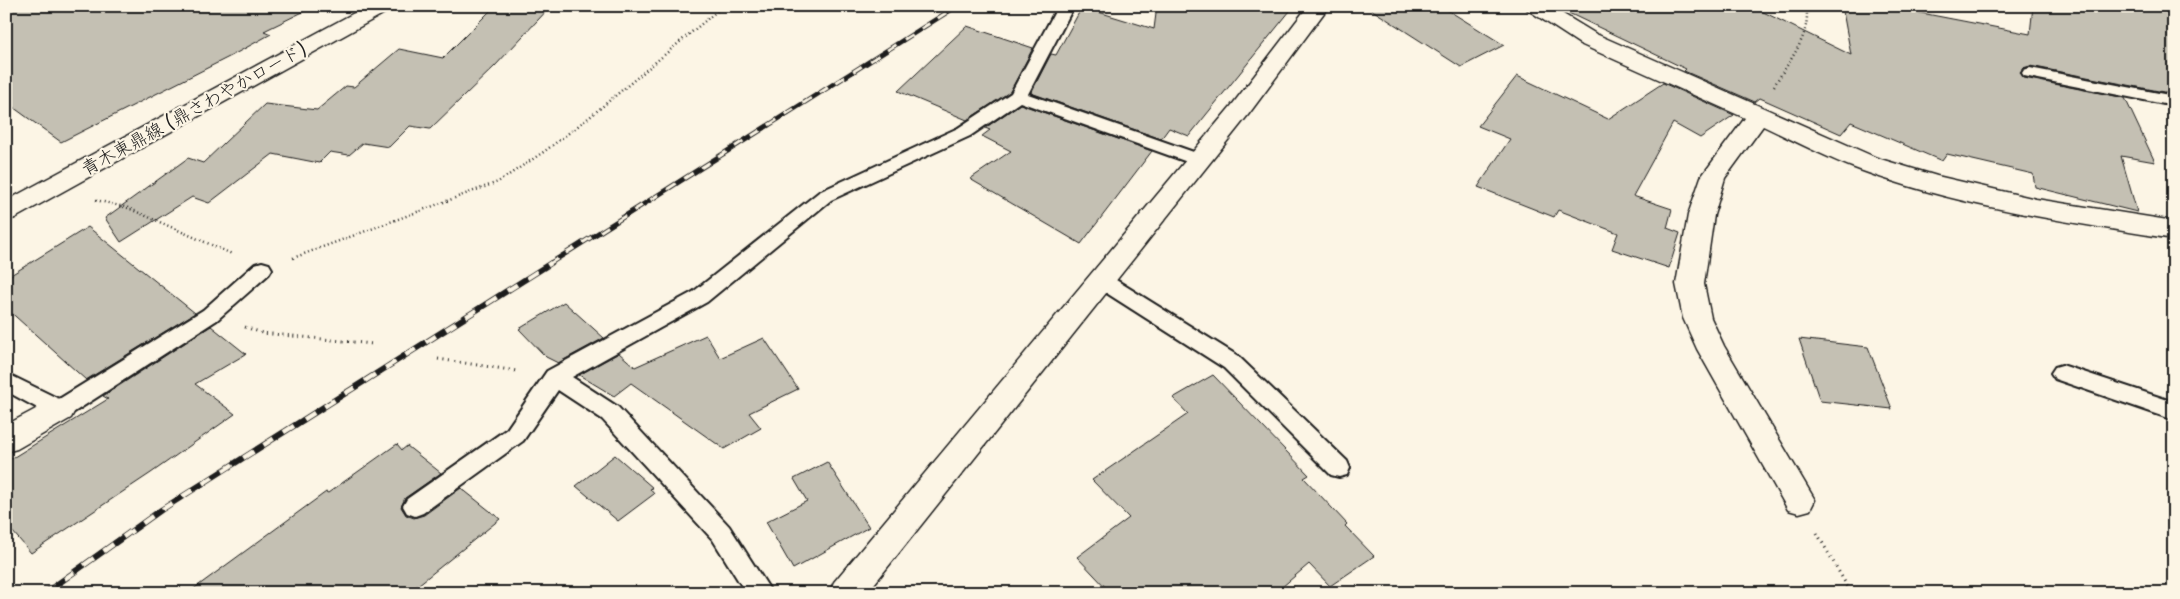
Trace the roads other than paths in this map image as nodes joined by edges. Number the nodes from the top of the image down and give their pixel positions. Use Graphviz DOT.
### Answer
graph roads {
  1 [pos="383,6"];
  2 [pos="1066,6"];
  3 [pos="1319,6"];
  4 [pos="1535,6"];
  5 [pos="2030,73"];
  6 [pos="1018,96"];
  7 [pos="2174,101"];
  8 [pos="1759,115"];
  9 [pos="1199,160"];
  10 [pos="6,212"];
  11 [pos="2174,230"];
  12 [pos="262,269"];
  13 [pos="1101,280"];
  14 [pos="2062,373"];
  15 [pos="555,377"];
  16 [pos="6,381"];
  17 [pos="60,410"];
  18 [pos="2174,411"];
  19 [pos="6,440"];
  20 [pos="1339,468"];
  21 [pos="1799,500"];
  22 [pos="415,506"];
  23 [pos="760,593"];
  24 [pos="846,593"];
  1 -- 10 [label="street, 青木東鼎線 (鼎さわやかロード)"];
  2 -- 6 [label="lane"];
  3 -- 9 [label="street"];
  4 -- 8 [label="street"];
  5 -- 7 [label="lane"];
  6 -- 9 [label="lane"];
  6 -- 15 [label="lane"];
  8 -- 11 [label="street"];
  8 -- 21 [label="street"];
  9 -- 13 [label="street"];
  12 -- 17 [label="lane"];
  13 -- 20 [label="lane"];
  13 -- 24 [label="street"];
  14 -- 18 [label="lane"];
  15 -- 22 [label="lane"];
  15 -- 23 [label="lane"];
  16 -- 17 [label="lane"];
  17 -- 19 [label="street"];
}
